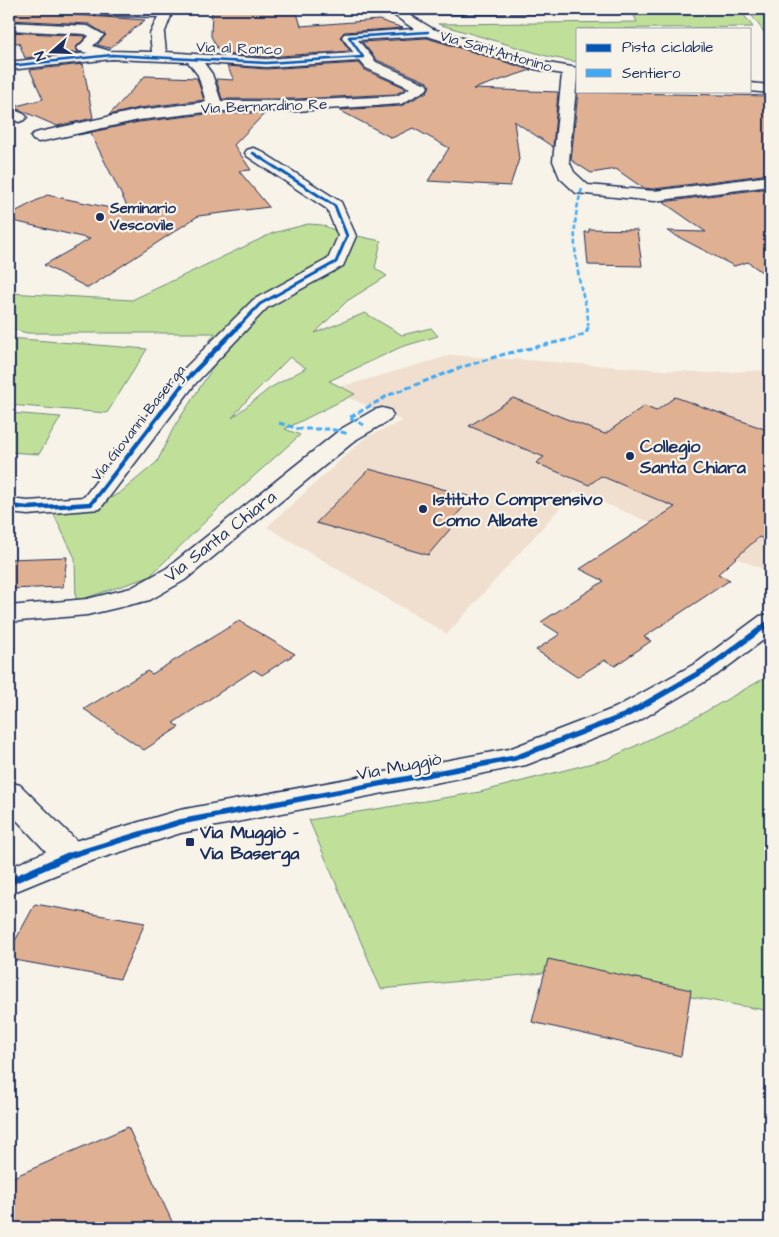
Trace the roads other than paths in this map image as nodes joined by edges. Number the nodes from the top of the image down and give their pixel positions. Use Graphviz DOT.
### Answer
graph roads {
  1 [pos="392,9"];
  2 [pos="548,9"];
  3 [pos="91,11"];
  4 [pos="9,26"];
  5 [pos="428,32"];
  6 [pos="112,55"];
  7 [pos="159,56"];
  8 [pos="363,57"];
  9 [pos="192,58"];
  10 [pos="9,66"];
  11 [pos="574,71"];
  12 [pos="752,88"];
  13 [pos="770,89"];
  14 [pos="215,106"];
  15 [pos="39,137"];
  16 [pos="253,153"];
  17 [pos="770,181"];
  18 [pos="382,416"];
  19 [pos="9,506"];
  20 [pos="9,614"];
  21 [pos="770,622"];
  22 [pos="9,793"];
  23 [pos="70,855"];
  24 [pos="9,882"];
  1 -- 2 [label="street"];
  1 -- 5 [label="street, Via Sant'Antonino"];
  3 -- 7 [label="street"];
  4 -- 6 [label="street"];
  5 -- 8 [label="street"];
  5 -- 11 [label="street, Via Sant'Antonino"];
  6 -- 7 [label="street, Via al Ronco"];
  6 -- 10 [label="street, Via al Ronco"];
  7 -- 9 [label="street, Via al Ronco"];
  8 -- 9 [label="street, Via al Ronco"];
  8 -- 14 [label="street, Via Bernardino Re"];
  9 -- 14 [label="street"];
  11 -- 17 [label="street"];
  12 -- 13 [label="street"];
  14 -- 15 [label="street, Via Bernardino Re"];
  16 -- 19 [label="street, Via Giovanni Baserga"];
  18 -- 20 [label="street, Via Santa Chiara"];
  21 -- 23 [label="street, Via Muggiò"];
  22 -- 23 [label="street"];
  23 -- 24 [label="street, Via Muggiò"];
}
